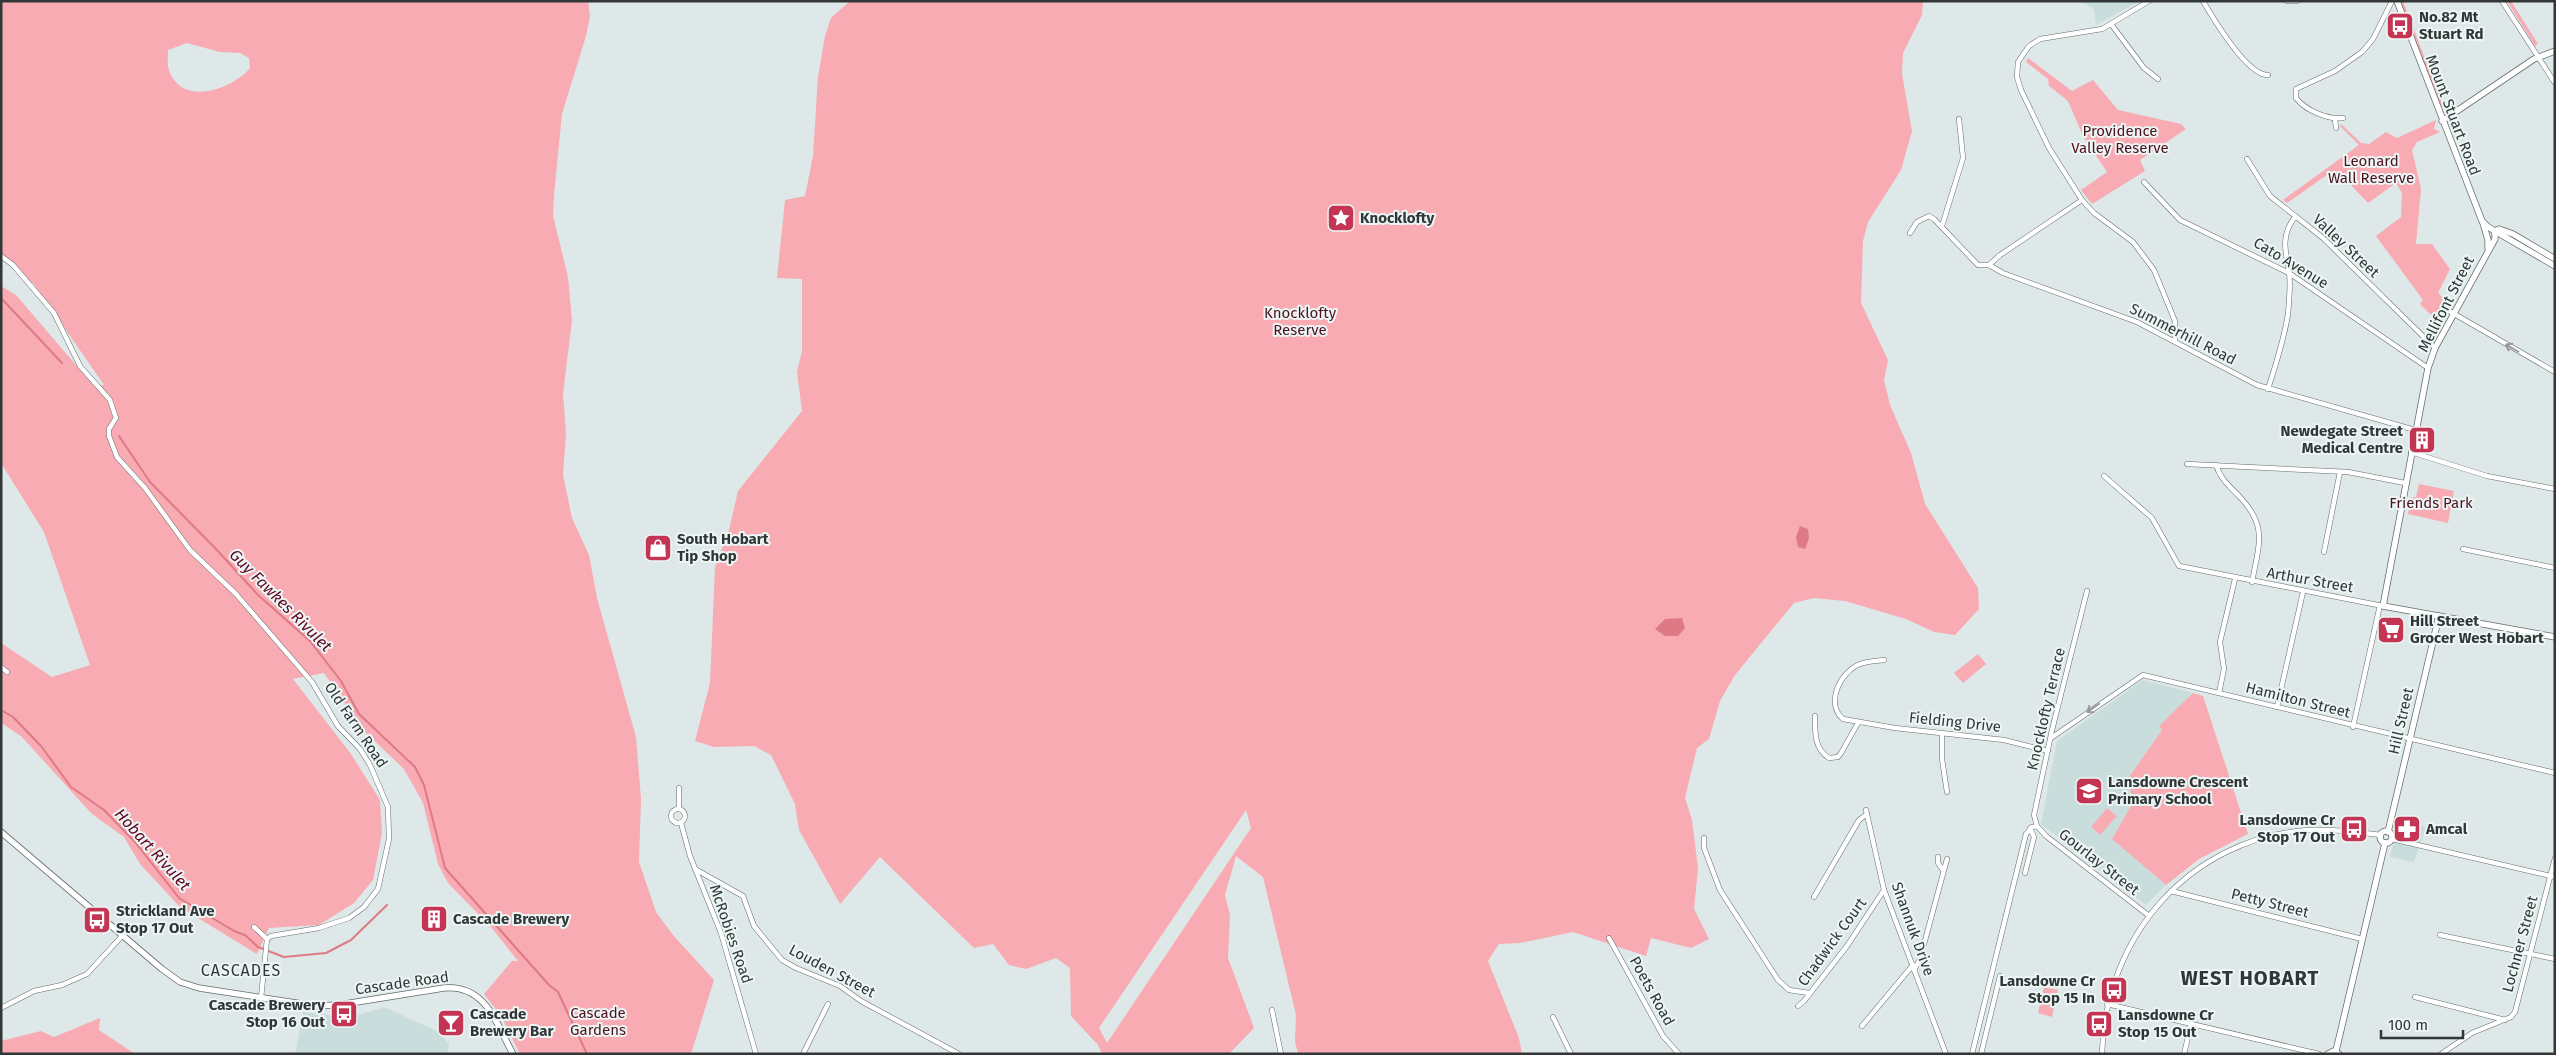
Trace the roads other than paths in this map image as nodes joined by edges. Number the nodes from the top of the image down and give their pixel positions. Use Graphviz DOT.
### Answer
graph roads {
  1 [pos="2149,1"];
  2 [pos="2203,1"];
  3 [pos="2287,1"];
  4 [pos="2296,1"];
  5 [pos="2392,1"];
  6 [pos="2397,1"];
  7 [pos="2502,1"];
  8 [pos="2111,24"];
  9 [pos="2555,51"];
  10 [pos="2538,56"];
  11 [pos="2268,75"];
  12 [pos="2158,79"];
  13 [pos="2555,83"];
  14 [pos="2343,118"];
  15 [pos="1959,119"];
  16 [pos="2335,119"];
  17 [pos="2442,121"];
  18 [pos="2336,128"];
  19 [pos="2246,159"];
  20 [pos="2144,182"];
  21 [pos="2082,200"];
  22 [pos="2295,217"];
  23 [pos="2482,221"];
  24 [pos="1942,226"];
  25 [pos="2495,231"];
  26 [pos="1910,234"];
  27 [pos="2488,240"];
  28 [pos="2488,250"];
  29 [pos="1,256"];
  30 [pos="2555,259"];
  31 [pos="1989,265"];
  32 [pos="2555,266"];
  33 [pos="2289,273"];
  34 [pos="2444,308"];
  35 [pos="2454,314"];
  36 [pos="2175,341"];
  37 [pos="2435,348"];
  38 [pos="2428,368"];
  39 [pos="2553,372"];
  40 [pos="2268,389"];
  41 [pos="2415,430"];
  42 [pos="2411,452"];
  43 [pos="2187,464"];
  44 [pos="2216,465"];
  45 [pos="2340,472"];
  46 [pos="2104,476"];
  47 [pos="2406,483"];
  48 [pos="2555,489"];
  49 [pos="2463,549"];
  50 [pos="2324,552"];
  51 [pos="2555,568"];
  52 [pos="2235,578"];
  53 [pos="2252,582"];
  54 [pos="2087,591"];
  55 [pos="2303,592"];
  56 [pos="2381,605"];
  57 [pos="2439,616"];
  58 [pos="2555,637"];
  59 [pos="1884,660"];
  60 [pos="1,667"];
  61 [pos="7,672"];
  62 [pos="2219,693"];
  63 [pos="2277,707"];
  64 [pos="1815,716"];
  65 [pos="1858,723"];
  66 [pos="2353,727"];
  67 [pos="1942,734"];
  68 [pos="2051,738"];
  69 [pos="2409,740"];
  70 [pos="2048,751"];
  71 [pos="2555,774"];
  72 [pos="679,788"];
  73 [pos="1947,792"];
  74 [pos="679,809"];
  75 [pos="681,823"];
  76 [pos="2037,826"];
  77 [pos="2030,828"];
  78 [pos="1,832"];
  79 [pos="2388,832"];
  80 [pos="2381,835"];
  81 [pos="1704,838"];
  82 [pos="2392,839"];
  83 [pos="2385,843"];
  84 [pos="1938,857"];
  85 [pos="2555,858"];
  86 [pos="1947,859"];
  87 [pos="695,869"];
  88 [pos="1943,870"];
  89 [pos="2025,873"];
  90 [pos="2553,876"];
  91 [pos="1884,890"];
  92 [pos="2172,891"];
  93 [pos="1814,897"];
  94 [pos="2148,916"];
  95 [pos="254,927"];
  96 [pos="2440,934"];
  97 [pos="122,936"];
  98 [pos="1609,938"];
  99 [pos="267,939"];
  100 [pos="2362,939"];
  101 [pos="2529,953"];
  102 [pos="2555,959"];
  103 [pos="1914,967"];
  104 [pos="2000,976"];
  105 [pos="1809,993"];
  106 [pos="2415,997"];
  107 [pos="261,998"];
  108 [pos="828,1004"];
  109 [pos="2107,1004"];
  110 [pos="1798,1006"];
  111 [pos="1,1008"];
  112 [pos="1272,1010"];
  113 [pos="1553,1017"];
  114 [pos="2506,1020"];
  115 [pos="2191,1024"];
  116 [pos="1862,1026"];
  117 [pos="2338,1052"];
  118 [pos="513,1054"];
  119 [pos="756,1054"];
  120 [pos="803,1054"];
  121 [pos="959,1054"];
  122 [pos="1281,1054"];
  123 [pos="1571,1054"];
  124 [pos="1679,1054"];
  125 [pos="1946,1054"];
  126 [pos="1972,1054"];
  127 [pos="1981,1054"];
  128 [pos="2102,1054"];
  129 [pos="2184,1054"];
  130 [pos="2319,1054"];
  131 [pos="2328,1054"];
  132 [pos="2441,1054"];
  1 -- 8 [label="street"];
  2 -- 11 [label="street"];
  3 -- 4 [label="street"];
  5 -- 16 [label="street"];
  6 -- 17 [label="street, Mount Stuart Road"];
  7 -- 10 [label="street"];
  8 -- 12 [label="street"];
  8 -- 21 [label="street"];
  9 -- 10 [label="street"];
  10 -- 13 [label="street"];
  10 -- 17 [label="street"];
  14 -- 16 [label="street"];
  15 -- 24 [label="street"];
  16 -- 18 [label="street"];
  17 -- 23 [label="street, Mount Stuart Road"];
  19 -- 22 [label="street, Valley Street"];
  20 -- 33 [label="street, Cato Avenue"];
  21 -- 31 [label="street"];
  21 -- 36 [label="street"];
  22 -- 33 [label="street"];
  22 -- 37 [label="street, Valley Street"];
  23 -- 25 [label="street"];
  23 -- 27 [label="street, Mellifont Street"];
  24 -- 26 [label="street, Summerhill Road"];
  24 -- 31 [label="street, Summerhill Road"];
  25 -- 27 [label="street"];
  25 -- 28 [label="street, Mellifont Street"];
  25 -- 30 [label="street"];
  25 -- 32 [label="street"];
  27 -- 28 [label="street, Mellifont Street"];
  28 -- 35 [label="street, Mellifont Street"];
  29 -- 99 [label="street, Old Farm Road"];
  31 -- 36 [label="street, Summerhill Road"];
  33 -- 38 [label="street, Cato Avenue"];
  33 -- 40 [label="street"];
  34 -- 35 [label="street"];
  35 -- 37 [label="street, Mellifont Street"];
  39 -- 35 [label="street, one-way"];
  36 -- 40 [label="street, Summerhill Road"];
  37 -- 38 [label="street, Mellifont Street"];
  38 -- 41 [label="street, Mellifont Street"];
  40 -- 41 [label="street, Summerhill Road"];
  41 -- 42 [label="street, Mellifont Street"];
  42 -- 47 [label="street, Mellifont Street"];
  42 -- 48 [label="street"];
  43 -- 44 [label="street"];
  44 -- 45 [label="street"];
  44 -- 53 [label="street"];
  45 -- 47 [label="street"];
  45 -- 50 [label="street"];
  46 -- 52 [label="street, Arthur Street"];
  47 -- 56 [label="street, Mellifont Street"];
  49 -- 51 [label="street"];
  52 -- 53 [label="street, Arthur Street"];
  52 -- 62 [label="street"];
  53 -- 55 [label="street, Arthur Street"];
  54 -- 68 [label="street, Knocklofty Terrace"];
  55 -- 56 [label="street, Arthur Street"];
  55 -- 63 [label="street"];
  56 -- 57 [label="street, Arthur Street"];
  56 -- 66 [label="street"];
  57 -- 58 [label="street, Arthur Street"];
  57 -- 69 [label="street, Hill Street"];
  59 -- 65 [label="street, Fielding Drive"];
  60 -- 61 [label="street"];
  62 -- 63 [label="street, Hamilton Street"];
  62 -- 68 [label="street, Hamilton Street, one-way"];
  63 -- 66 [label="street, Hamilton Street"];
  64 -- 65 [label="street"];
  65 -- 67 [label="street, Fielding Drive"];
  66 -- 69 [label="street, Hamilton Street"];
  67 -- 70 [label="street, Fielding Drive"];
  67 -- 73 [label="street"];
  68 -- 70 [label="street, Knocklofty Terrace"];
  69 -- 71 [label="street, Hamilton Street"];
  69 -- 79 [label="street, Hill Street"];
  70 -- 76 [label="street, Knocklofty Terrace"];
  72 -- 74 [label="street"];
  74 -- 75 [label="street"];
  74 -- 75 [label="street"];
  75 -- 87 [label="street, McRobies Road"];
  76 -- 77 [label="street"];
  76 -- 94 [label="street, Gourlay Street"];
  77 -- 89 [label="street"];
  77 -- 126 [label="street"];
  78 -- 97 [label="street, Cascade Road"];
  79 -- 80 [label="street"];
  79 -- 82 [label="street"];
  80 -- 83 [label="street"];
  80 -- 92 [label="street"];
  81 -- 105 [label="street"];
  82 -- 83 [label="street"];
  82 -- 90 [label="street"];
  83 -- 100 [label="street"];
  84 -- 88 [label="street"];
  85 -- 90 [label="street, Lochner Street"];
  86 -- 88 [label="street"];
  87 -- 119 [label="street, McRobies Road"];
  87 -- 121 [label="street, Louden Street"];
  88 -- 103 [label="street"];
  90 -- 101 [label="street, Lochner Street"];
  91 -- 93 [label="street, Shannuk Drive"];
  91 -- 103 [label="street, Shannuk Drive"];
  91 -- 105 [label="street, Chadwick Court"];
  92 -- 94 [label="street"];
  92 -- 100 [label="street, Petty Street"];
  94 -- 109 [label="street"];
  95 -- 99 [label="street"];
  96 -- 101 [label="street"];
  97 -- 107 [label="street, Cascade Road"];
  97 -- 111 [label="street"];
  98 -- 124 [label="street, Poets Road"];
  99 -- 107 [label="street"];
  100 -- 117 [label="street"];
  101 -- 102 [label="street"];
  101 -- 114 [label="street, Lochner Street"];
  103 -- 116 [label="street"];
  103 -- 125 [label="street, Shannuk Drive"];
  104 -- 127 [label="street"];
  105 -- 110 [label="street, Chadwick Court"];
  106 -- 114 [label="street"];
  107 -- 118 [label="street, Cascade Road"];
  108 -- 120 [label="street"];
  109 -- 115 [label="street"];
  109 -- 128 [label="street"];
  112 -- 122 [label="street"];
  113 -- 123 [label="street"];
  114 -- 132 [label="street"];
  115 -- 129 [label="street"];
  115 -- 130 [label="street"];
  117 -- 131 [label="street"];
}
